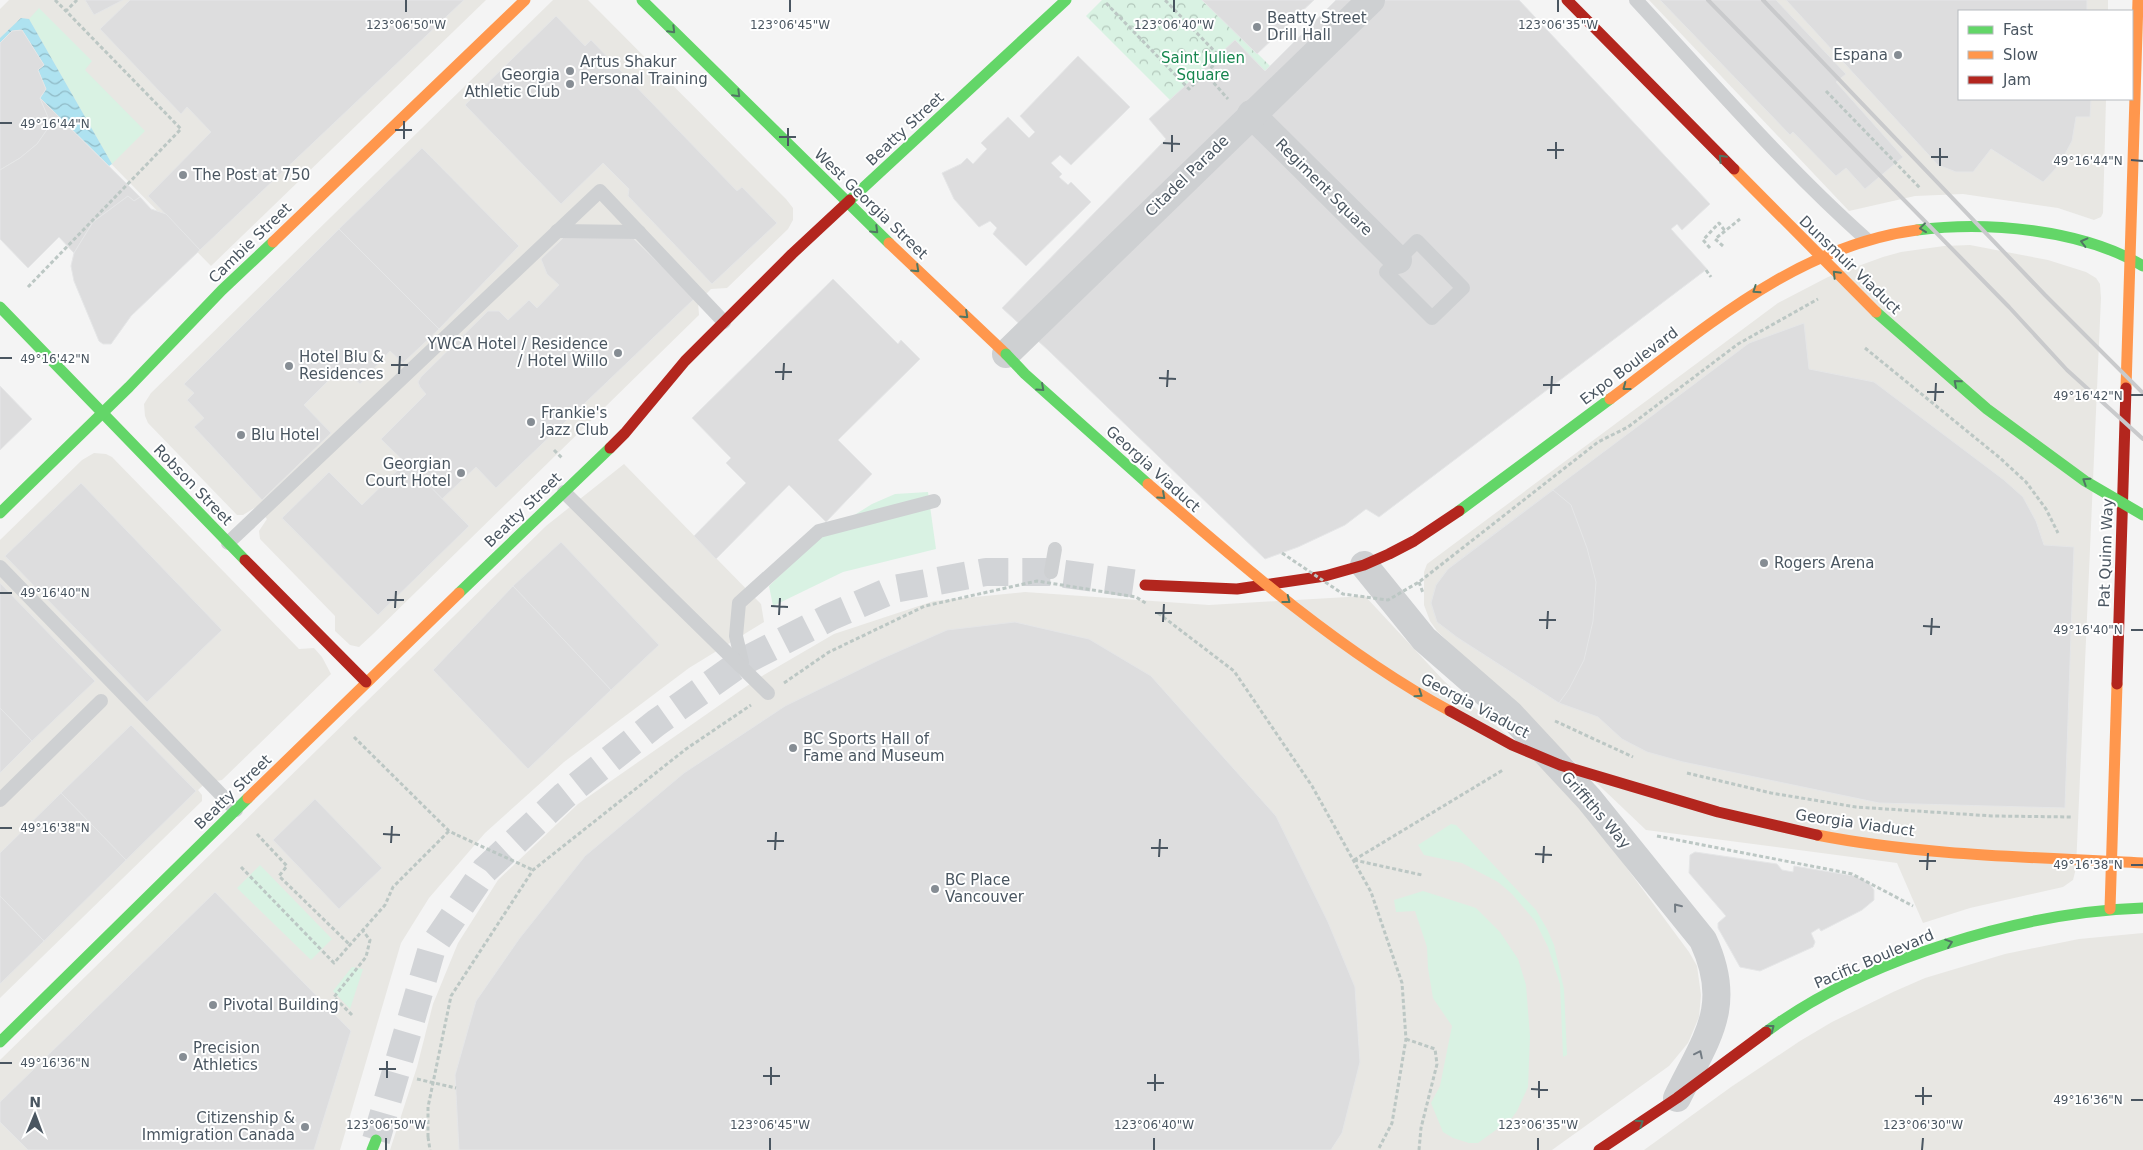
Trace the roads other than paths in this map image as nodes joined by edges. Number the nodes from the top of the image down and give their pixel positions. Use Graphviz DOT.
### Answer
graph roads {
  1 [pos="525,0"];
  2 [pos="642,0"];
  3 [pos="1066,0"];
  4 [pos="1370,0"];
  5 [pos="1567,0"];
  6 [pos="1636,0"];
  7 [pos="2138,0"];
  8 [pos="1251,114"];
  9 [pos="847,203"];
  10 [pos="557,231"];
  11 [pos="639,232"];
  12 [pos="1866,239"];
  13 [pos="2130,258"];
  14 [pos="1398,260"];
  15 [pos="2143,266"];
  16 [pos="930,281"];
  17 [pos="0,307"];
  18 [pos="724,322"];
  19 [pos="1006,354"];
  20 [pos="103,412"];
  21 [pos="564,492"];
  22 [pos="934,501"];
  23 [pos="0,513"];
  24 [pos="2143,515"];
  25 [pos="228,543"];
  26 [pos="1055,550"];
  27 [pos="1364,565"];
  28 [pos="0,567"];
  29 [pos="1052,572"];
  30 [pos="1145,585"];
  31 [pos="742,662"];
  32 [pos="366,682"];
  33 [pos="768,693"];
  34 [pos="101,702"];
  35 [pos="0,800"];
  36 [pos="236,810"];
  37 [pos="2143,862"];
  38 [pos="2143,908"];
  39 [pos="2110,909"];
  40 [pos="0,1042"];
  41 [pos="1677,1098"];
  42 [pos="1599,1150"];
  1 -- 20 [label="main road, Cambie Street"];
  2 -- 9 [label="main road, West Georgia Street, one-way"];
  3 -- 9 [label="main road, Beatty Street"];
  4 -- 8 [label="street, Citadel Parade"];
  24 -- 5 [label="main road, Dunsmuir Viaduct, one-way, bridge"];
  6 -- 12 [label="lane"];
  7 -- 13 [label="main road, Pat Quinn Way"];
  8 -- 14 [label="street, Regiment Square"];
  8 -- 19 [label="street, Citadel Parade"];
  9 -- 16 [label="main road, West Georgia Street, one-way"];
  9 -- 18 [label="main road, Beatty Street"];
  10 -- 11 [label="lane"];
  10 -- 11 [label="lane"];
  10 -- 25 [label="lane"];
  11 -- 18 [label="lane"];
  13 -- 12 [label="main road, Expo Boulevard, one-way"];
  12 -- 27 [label="main road, Expo Boulevard, one-way"];
  13 -- 15 [label="main road, Expo Boulevard"];
  13 -- 39 [label="main road, Pat Quinn Way"];
  14 -- 14 [label="lane"];
  16 -- 19 [label="main road, Georgia Viaduct, one-way"];
  17 -- 20 [label="main road, Robson Street"];
  18 -- 21 [label="main road, Beatty Street"];
  19 -- 37 [label="main road, Georgia Viaduct, one-way, bridge"];
  20 -- 23 [label="main road, Cambie Street"];
  20 -- 25 [label="main road, Robson Street"];
  21 -- 32 [label="main road, Beatty Street"];
  21 -- 33 [label="lane, bridge"];
  22 -- 31 [label="lane"];
  25 -- 32 [label="main road, Robson Street"];
  26 -- 29 [label="lane"];
  27 -- 30 [label="main road, Expo Boulevard"];
  41 -- 27 [label="street, Griffiths Way, one-way"];
  28 -- 36 [label="lane"];
  32 -- 36 [label="main road, Beatty Street"];
  34 -- 35 [label="lane"];
  36 -- 40 [label="main road, Beatty Street"];
  38 -- 39 [label="main road, Pacific Boulevard"];
  41 -- 39 [label="main road, Pacific Boulevard, one-way"];
  42 -- 41 [label="main road, Pacific Boulevard, one-way"];
}
